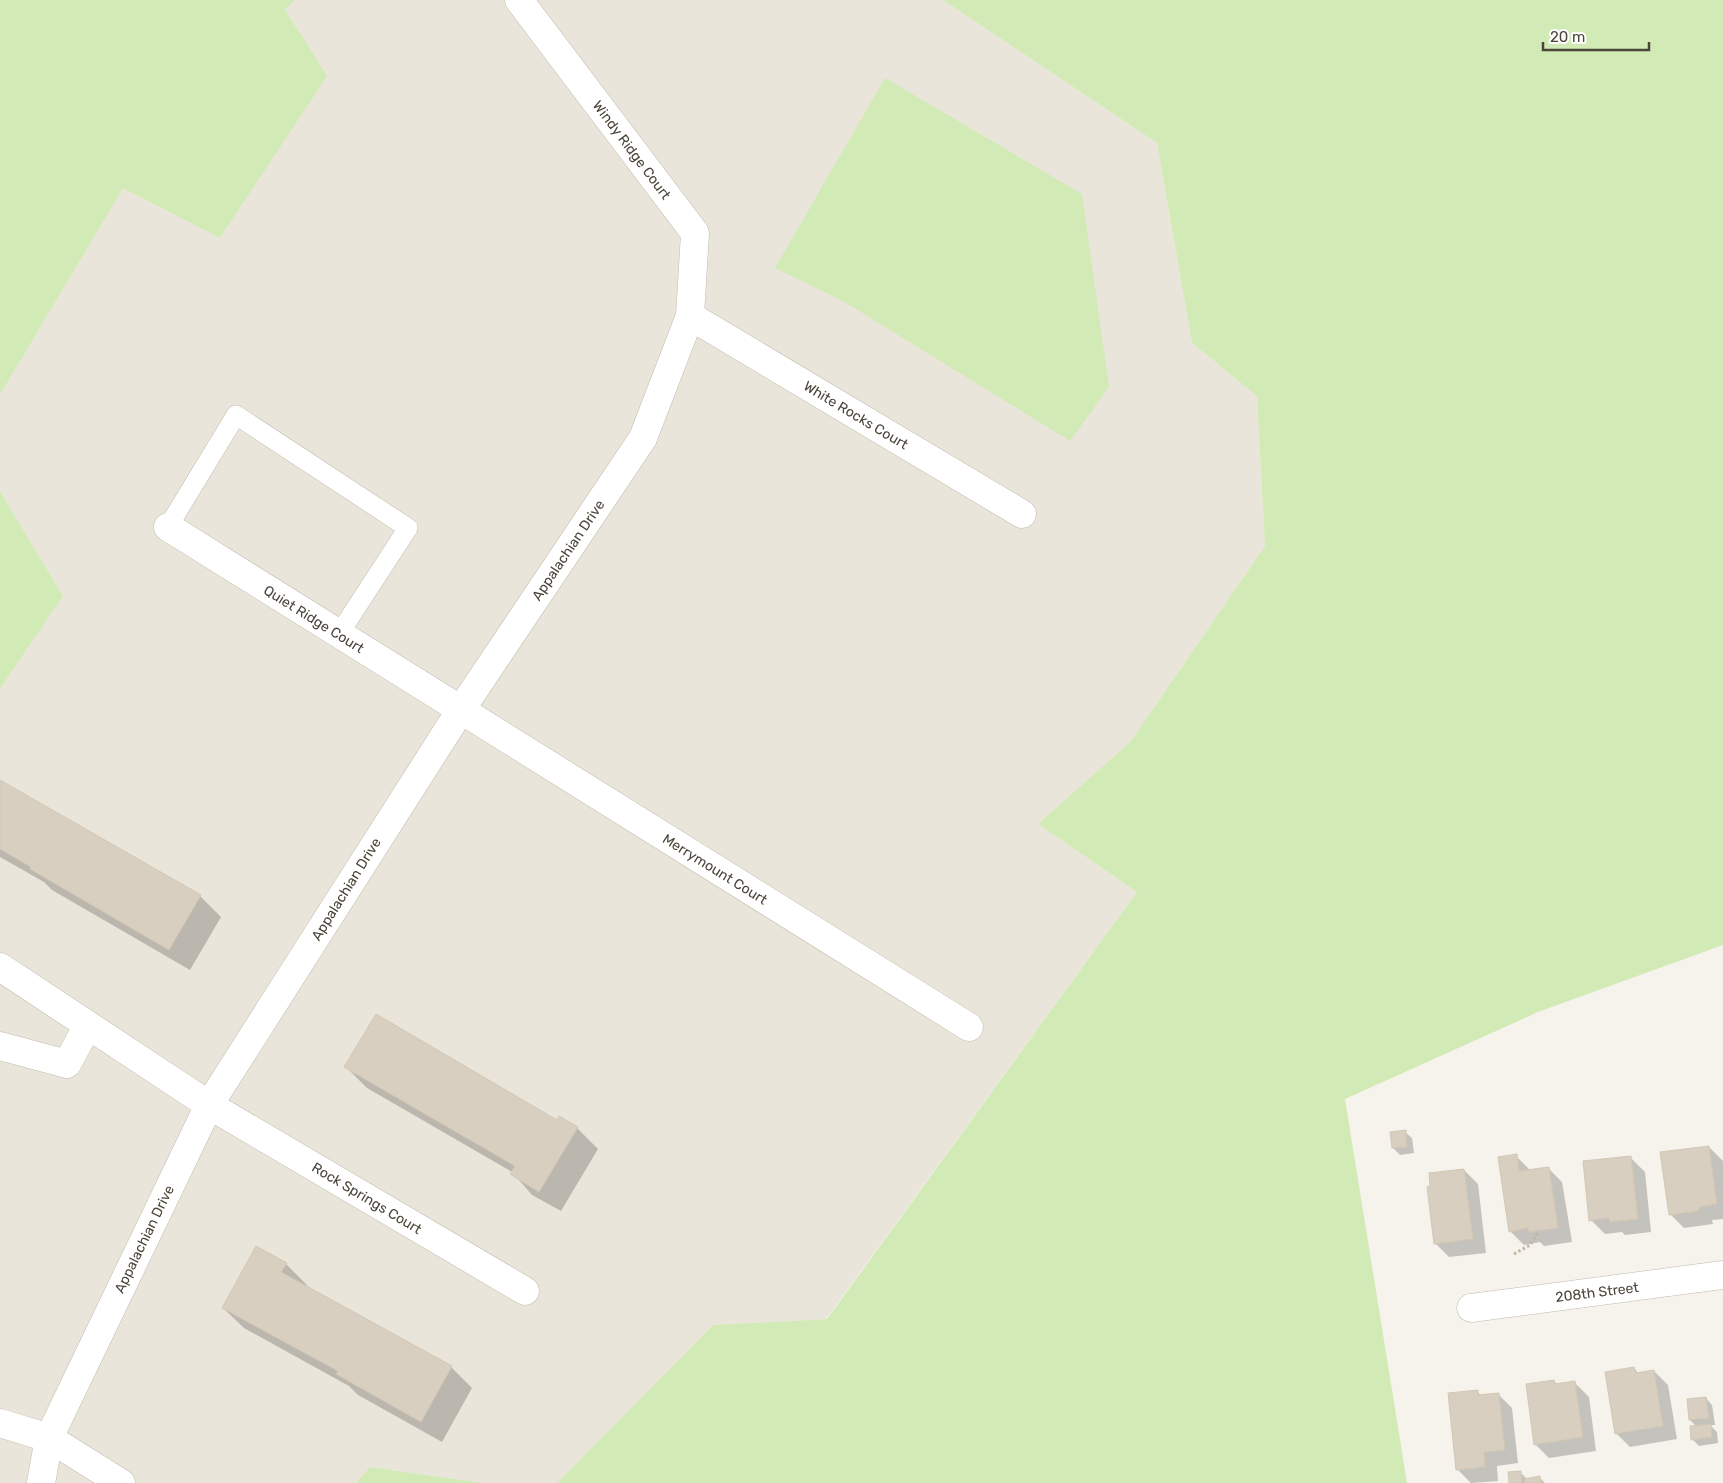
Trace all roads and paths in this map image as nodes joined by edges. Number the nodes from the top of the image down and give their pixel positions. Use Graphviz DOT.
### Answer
graph roads {
  1 [pos="519,0"];
  2 [pos="690,316"];
  3 [pos="1022,514"];
  4 [pos="168,528"];
  5 [pos="339,634"];
  6 [pos="460,710"];
  7 [pos="0,967"];
  8 [pos="88,1025"];
  9 [pos="970,1027"];
  10 [pos="0,1046"];
  11 [pos="209,1105"];
  12 [pos="1539,1231"];
  13 [pos="1514,1254"];
  14 [pos="1723,1275"];
  15 [pos="525,1292"];
  16 [pos="1471,1308"];
  17 [pos="0,1423"];
  18 [pos="49,1438"];
  19 [pos="42,1483"];
  20 [pos="121,1483"];
  1 -- 2 [label="street, Windy Ridge Court"];
  2 -- 3 [label="street, White Rocks Court"];
  2 -- 6 [label="street, Appalachian Drive"];
  4 -- 5 [label="street, Quiet Ridge Court"];
  4 -- 5 [label="lane"];
  5 -- 6 [label="street, Quiet Ridge Court"];
  6 -- 9 [label="street, Merrymount Court"];
  6 -- 11 [label="street, Appalachian Drive"];
  7 -- 8 [label="street, Rock Springs Court"];
  8 -- 10 [label="street"];
  8 -- 11 [label="street, Rock Springs Court"];
  11 -- 15 [label="street, Rock Springs Court"];
  11 -- 18 [label="street, Appalachian Drive"];
  12 -- 13 [label="path"];
  14 -- 16 [label="street, 208th Street"];
  17 -- 18 [label="street"];
  18 -- 19 [label="street, Appalachian Drive"];
  18 -- 20 [label="street"];
}
